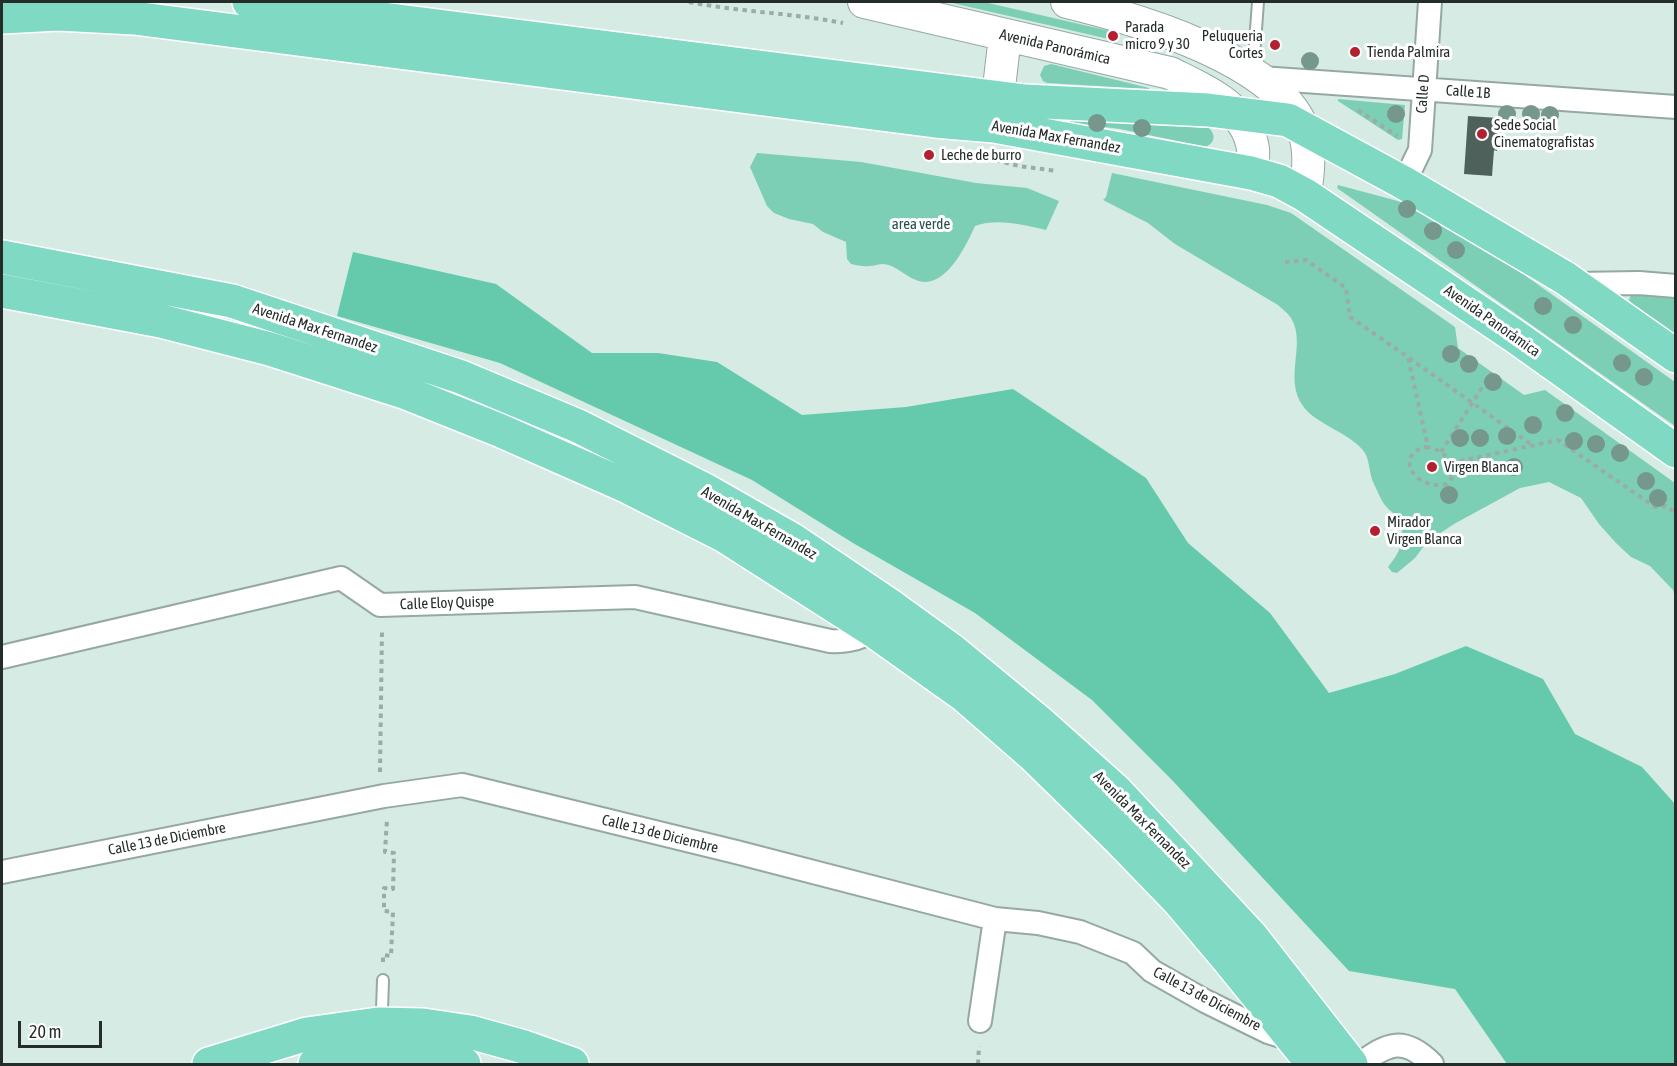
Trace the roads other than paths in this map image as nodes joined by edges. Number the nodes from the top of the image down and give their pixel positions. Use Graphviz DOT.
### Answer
graph roads {
  1 [pos="249,2"];
  2 [pos="1067,2"];
  3 [pos="1258,2"];
  4 [pos="1430,2"];
  5 [pos="86,9"];
  6 [pos="856,13"];
  7 [pos="2,17"];
  8 [pos="1005,36"];
  9 [pos="1257,75"];
  10 [pos="1424,88"];
  11 [pos="1676,107"];
  12 [pos="996,111"];
  13 [pos="1237,113"];
  14 [pos="1304,129"];
  15 [pos="1251,173"];
  16 [pos="1404,183"];
  17 [pos="1305,195"];
  18 [pos="2,257"];
  19 [pos="1676,286"];
  20 [pos="2,291"];
  21 [pos="1619,298"];
  22 [pos="279,316"];
  23 [pos="270,349"];
  24 [pos="1676,356"];
  25 [pos="1676,451"];
  26 [pos="883,619"];
  27 [pos="2,657"];
  28 [pos="2,872"];
  29 [pos="995,919"];
  30 [pos="383,980"];
  31 [pos="980,1021"];
  32 [pos="379,1039"];
  33 [pos="1303,1052"];
  34 [pos="209,1065"];
  35 [pos="315,1065"];
  36 [pos="464,1065"];
  37 [pos="572,1065"];
  38 [pos="1351,1065"];
  39 [pos="1360,1065"];
  40 [pos="1432,1065"];
  1 -- 12 [label="main road, Avenida Max Fernandez"];
  2 -- 9 [label="main road, Avenida Panorámica"];
  3 -- 9 [label="lane"];
  4 -- 10 [label="street, Calle D"];
  5 -- 7 [label="main road, Avenida Max Fernandez"];
  5 -- 12 [label="main road, Avenida Max Fernandez"];
  6 -- 8 [label="main road, Avenida Panorámica"];
  8 -- 12 [label="main road"];
  8 -- 13 [label="main road, Avenida Panorámica"];
  9 -- 10 [label="street, Calle 1B"];
  9 -- 14 [label="main road, Avenida Panorámica"];
  10 -- 11 [label="street, Calle 1B"];
  10 -- 16 [label="street, Calle D"];
  12 -- 13 [label="main road, Avenida Max Fernandez"];
  12 -- 15 [label="main road, Avenida Max Fernandez"];
  13 -- 14 [label="main road, Avenida Panorámica"];
  13 -- 15 [label="main road, Avenida Panorámica"];
  14 -- 16 [label="main road, Avenida Panorámica"];
  14 -- 17 [label="main road, Avenida Panorámica"];
  15 -- 17 [label="main road, Avenida Panorámica"];
  16 -- 21 [label="main road, Avenida Panorámica"];
  17 -- 25 [label="main road, Avenida Panorámica"];
  18 -- 22 [label="main road, Avenida Max Fernandez"];
  19 -- 21 [label="street"];
  20 -- 23 [label="main road, Avenida Max Fernandez"];
  21 -- 24 [label="main road, Avenida Panorámica"];
  22 -- 23 [label="main road"];
  22 -- 26 [label="main road, Avenida Max Fernandez"];
  23 -- 26 [label="main road, Avenida Max Fernandez"];
  26 -- 27 [label="street, Calle Eloy Quispe"];
  26 -- 33 [label="main road, Avenida Max Fernandez"];
  26 -- 38 [label="main road, Avenida Max Fernandez"];
  28 -- 29 [label="street, Calle 13 de Diciembre"];
  29 -- 31 [label="street"];
  29 -- 33 [label="street, Calle 13 de Diciembre"];
  30 -- 32 [label="lane"];
  32 -- 34 [label="main road"];
  32 -- 35 [label="main road"];
  32 -- 36 [label="main road"];
  32 -- 37 [label="main road"];
  39 -- 40 [label="street"];
}
